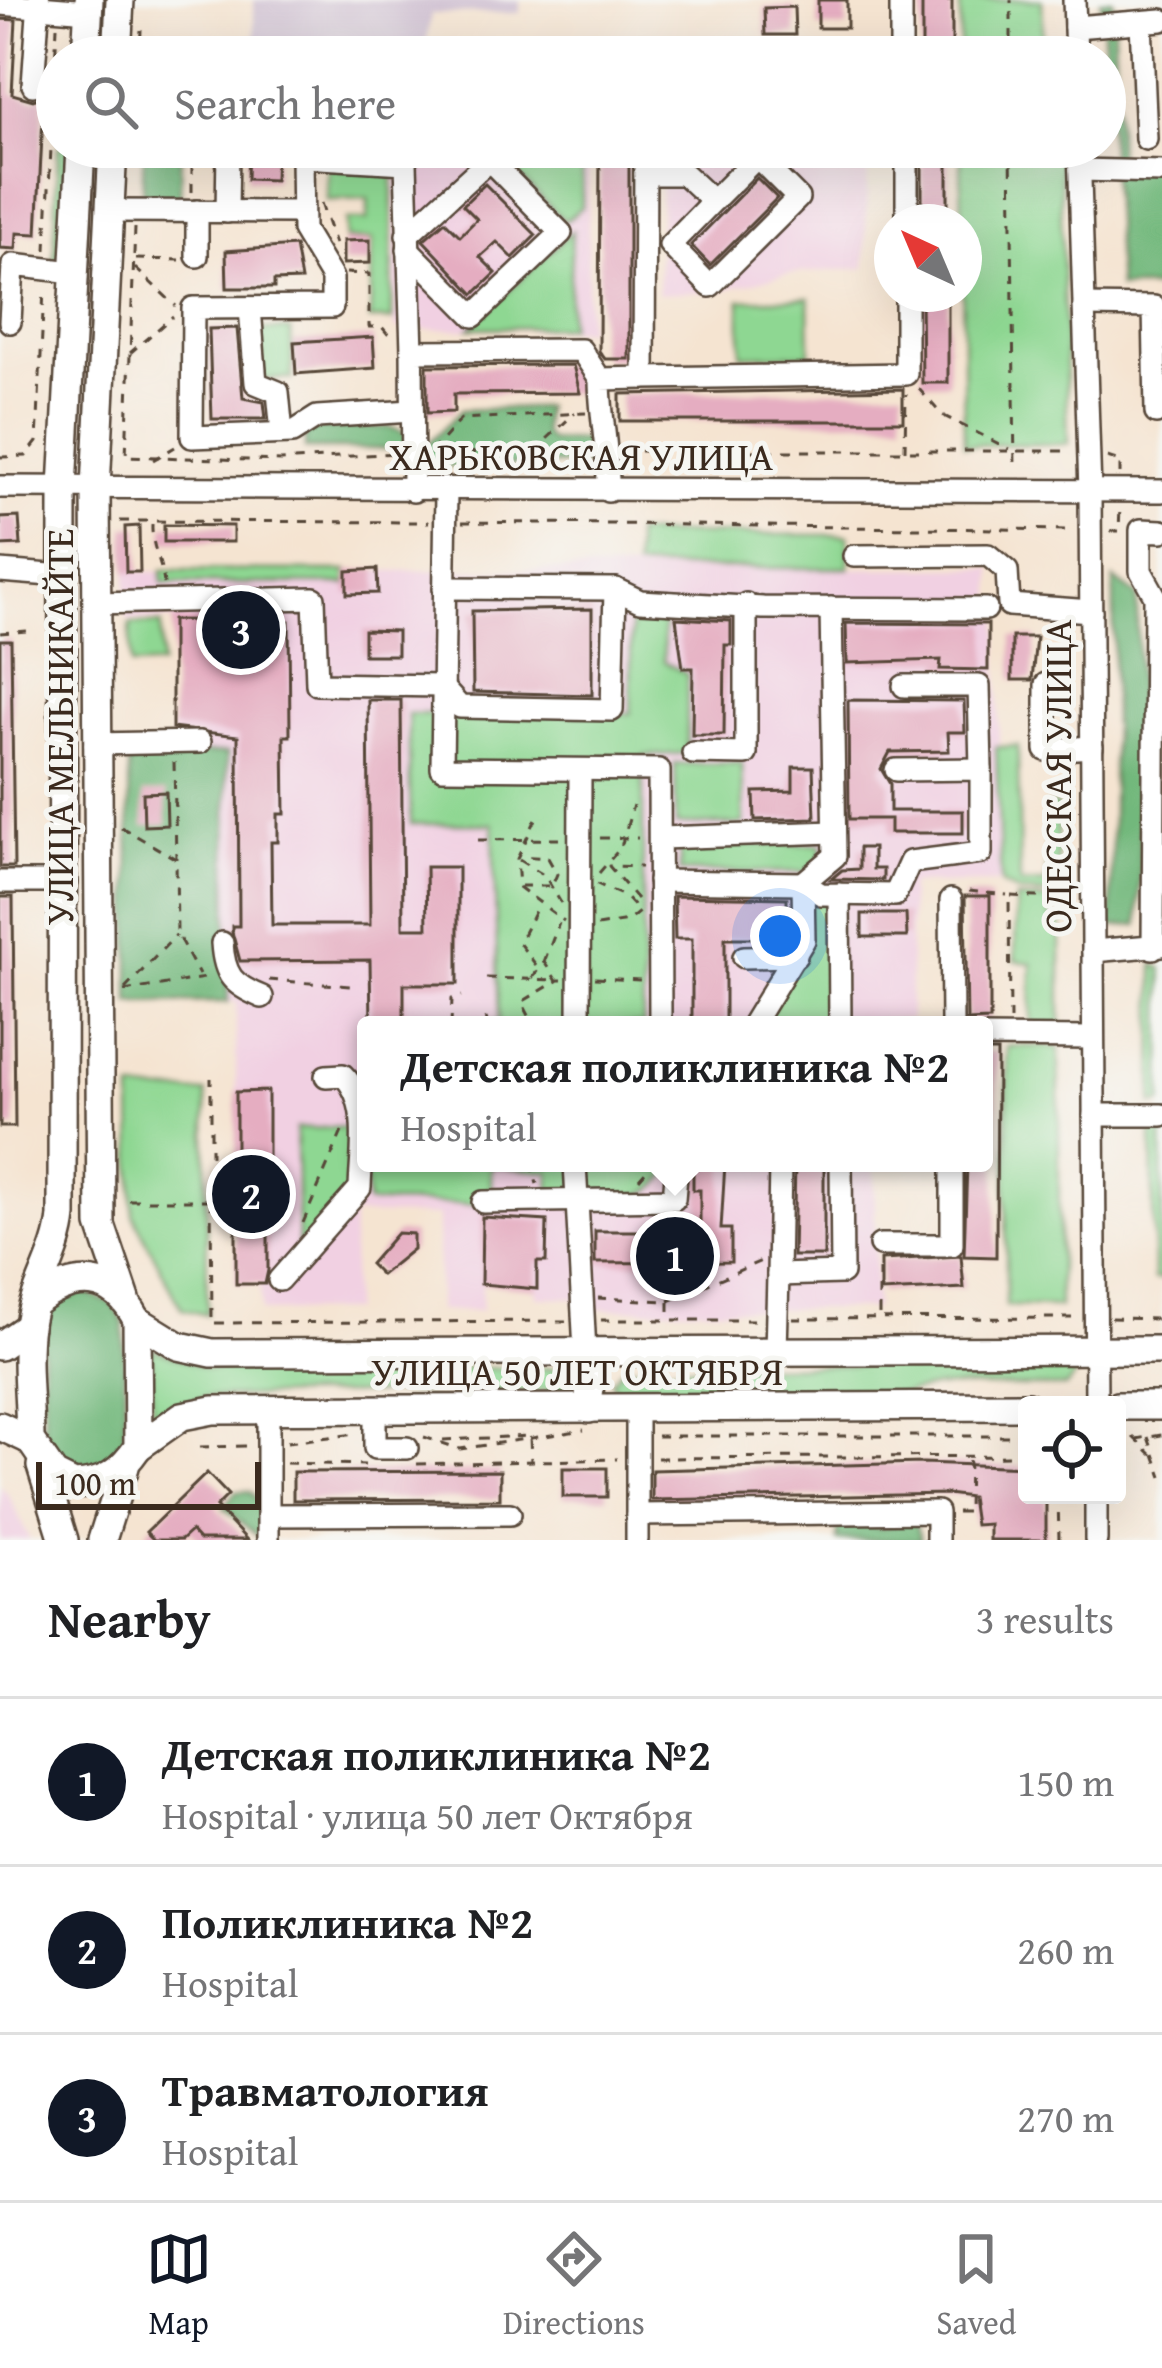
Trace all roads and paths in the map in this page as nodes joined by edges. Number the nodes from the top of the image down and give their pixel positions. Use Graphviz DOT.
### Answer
graph roads {
  1 [pos="120,0"];
  2 [pos="901,0"];
  3 [pos="1011,0"];
  4 [pos="1074,0"];
  5 [pos="0,4"];
  6 [pos="45,5"];
  7 [pos="89,6"];
  8 [pos="1151,21"];
  9 [pos="1075,27"];
  10 [pos="40,36"];
  11 [pos="47,36"];
  12 [pos="87,36"];
  13 [pos="118,36"];
  14 [pos="901,36"];
  15 [pos="1011,36"];
  16 [pos="1075,36"];
  17 [pos="36,65"];
  18 [pos="33,85"];
  19 [pos="1146,139"];
  20 [pos="1126,166"];
  21 [pos="54,168"];
  22 [pos="77,168"];
  23 [pos="116,168"];
  24 [pos="193,168"];
  25 [pos="228,168"];
  26 [pos="305,168"];
  27 [pos="406,168"];
  28 [pos="481,168"];
  29 [pos="497,168"];
  30 [pos="645,168"];
  31 [pos="746,168"];
  32 [pos="768,168"];
  33 [pos="907,168"];
  34 [pos="1011,168"];
  35 [pos="1079,168"];
  36 [pos="1162,172"];
  37 [pos="645,175"];
  38 [pos="713,201"];
  39 [pos="907,204"];
  40 [pos="311,207"];
  41 [pos="123,211"];
  42 [pos="194,212"];
  43 [pos="227,212"];
  44 [pos="408,242"];
  45 [pos="335,256"];
  46 [pos="195,258"];
  47 [pos="134,263"];
  48 [pos="7,265"];
  49 [pos="59,270"];
  50 [pos="335,272"];
  51 [pos="444,285"];
  52 [pos="1084,306"];
  53 [pos="250,308"];
  54 [pos="906,312"];
  55 [pos="411,316"];
  56 [pos="10,322"];
  57 [pos="412,351"];
  58 [pos="129,354"];
  59 [pos="906,374"];
  60 [pos="644,378"];
  61 [pos="600,379"];
  62 [pos="412,411"];
  63 [pos="600,412"];
  64 [pos="575,413"];
  65 [pos="1156,413"];
  66 [pos="282,433"];
  67 [pos="193,437"];
  68 [pos="609,451"];
  69 [pos="1012,451"];
  70 [pos="1089,451"];
  71 [pos="532,452"];
  72 [pos="905,452"];
  73 [pos="917,452"];
  74 [pos="422,453"];
  75 [pos="0,457"];
  76 [pos="152,461"];
  77 [pos="916,464"];
  78 [pos="0,487"];
  79 [pos="63,488"];
  80 [pos="96,488"];
  81 [pos="413,491"];
  82 [pos="446,491"];
  83 [pos="608,491"];
  84 [pos="1162,491"];
  85 [pos="1018,492"];
  86 [pos="1090,492"];
  87 [pos="1121,492"];
  88 [pos="120,521"];
  89 [pos="446,522"];
  90 [pos="152,523"];
  91 [pos="1162,531"];
  92 [pos="1090,532"];
  93 [pos="854,556"];
  94 [pos="0,571"];
  95 [pos="63,576"];
  96 [pos="444,588"];
  97 [pos="615,589"];
  98 [pos="1159,596"];
  99 [pos="165,601"];
  100 [pos="96,603"];
  101 [pos="746,604"];
  102 [pos="831,608"];
  103 [pos="986,609"];
  104 [pos="1091,611"];
  105 [pos="28,631"];
  106 [pos="0,634"];
  107 [pos="64,684"];
  108 [pos="1046,684"];
  109 [pos="95,685"];
  110 [pos="441,686"];
  111 [pos="904,686"];
  112 [pos="173,742"];
  113 [pos="200,742"];
  114 [pos="94,744"];
  115 [pos="1092,747"];
  116 [pos="693,753"];
  117 [pos="981,769"];
  118 [pos="580,770"];
  119 [pos="896,770"];
  120 [pos="633,805"];
  121 [pos="121,827"];
  122 [pos="834,832"];
  123 [pos="661,838"];
  124 [pos="176,859"];
  125 [pos="609,866"];
  126 [pos="660,874"];
  127 [pos="587,881"];
  128 [pos="0,882"];
  129 [pos="66,882"];
  130 [pos="803,883"];
  131 [pos="552,886"];
  132 [pos="519,887"];
  133 [pos="839,894"];
  134 [pos="1009,896"];
  135 [pos="1063,898"];
  136 [pos="637,899"];
  137 [pos="951,900"];
  138 [pos="538,905"];
  139 [pos="177,934"];
  140 [pos="222,943"];
  141 [pos="1159,950"];
  142 [pos="1093,951"];
  143 [pos="796,956"];
  144 [pos="744,957"];
  145 [pos="544,962"];
  146 [pos="537,966"];
  147 [pos="200,977"];
  148 [pos="230,978"];
  149 [pos="532,982"];
  150 [pos="350,986"];
  151 [pos="463,996"];
  152 [pos="262,998"];
  153 [pos="451,1016"];
  154 [pos="530,1016"];
  155 [pos="579,1016"];
  156 [pos="660,1016"];
  157 [pos="758,1016"];
  158 [pos="840,1016"];
  159 [pos="952,1016"];
  160 [pos="993,1037"];
  161 [pos="1010,1037"];
  162 [pos="1093,1038"];
  163 [pos="326,1076"];
  164 [pos="211,1078"];
  165 [pos="357,1093"];
  166 [pos="1094,1115"];
  167 [pos="1162,1115"];
  168 [pos="357,1118"];
  169 [pos="361,1172"];
  170 [pos="575,1172"];
  171 [pos="676,1172"];
  172 [pos="780,1172"];
  173 [pos="841,1172"];
  174 [pos="952,1172"];
  175 [pos="129,1200"];
  176 [pos="211,1200"];
  177 [pos="483,1202"];
  178 [pos="575,1202"];
  179 [pos="297,1236"];
  180 [pos="880,1245"];
  181 [pos="778,1267"];
  182 [pos="279,1280"];
  183 [pos="669,1301"];
  184 [pos="585,1309"];
  185 [pos="133,1311"];
  186 [pos="32,1315"];
  187 [pos="1095,1318"];
  188 [pos="1162,1318"];
  189 [pos="777,1319"];
  190 [pos="878,1319"];
  191 [pos="669,1320"];
  192 [pos="0,1346"];
  193 [pos="1095,1349"];
  194 [pos="1162,1350"];
  195 [pos="776,1351"];
  196 [pos="588,1352"];
  197 [pos="1096,1396"];
  198 [pos="1126,1406"];
  199 [pos="1162,1406"];
  200 [pos="1018,1407"];
  201 [pos="268,1410"];
  202 [pos="375,1411"];
  203 [pos="590,1419"];
  204 [pos="0,1426"];
  205 [pos="637,1434"];
  206 [pos="1162,1435"];
  207 [pos="1018,1436"];
  208 [pos="1132,1436"];
  209 [pos="1147,1436"];
  210 [pos="1126,1438"];
  211 [pos="443,1440"];
  212 [pos="530,1440"];
  213 [pos="407,1448"];
  214 [pos="33,1449"];
  215 [pos="133,1455"];
  216 [pos="969,1456"];
  217 [pos="1018,1456"];
  218 [pos="1155,1458"];
  219 [pos="1162,1478"];
  220 [pos="1058,1504"];
  221 [pos="1096,1504"];
  222 [pos="937,1512"];
  223 [pos="510,1514"];
  224 [pos="268,1515"];
  225 [pos="637,1515"];
  226 [pos="64,1540"];
  227 [pos="101,1540"];
  228 [pos="268,1540"];
  229 [pos="637,1540"];
  230 [pos="937,1540"];
  231 [pos="1059,1540"];
  232 [pos="1096,1540"];
  1 -- 13 [label="main road"];
  2 -- 14 [label="street"];
  3 -- 15 [label="path"];
  4 -- 9 [label="street"];
  5 -- 6 [label="street"];
  6 -- 7 [label="street"];
  6 -- 10 [label="street"];
  6 -- 11 [label="path"];
  7 -- 12 [label="main road"];
  8 -- 9 [label="street"];
  8 -- 19 [label="street"];
  9 -- 16 [label="street"];
  17 -- 18 [label="street"];
  20 -- 36 [label="street"];
  21 -- 49 [label="path"];
  22 -- 49 [label="main road, УЛИЦА МЕЛЬНИКАЙТЕ"];
  23 -- 41 [label="main road, УЛИЦА МЕЛЬНИКАЙТЕ"];
  24 -- 42 [label="path"];
  25 -- 43 [label="street"];
  26 -- 40 [label="street"];
  27 -- 44 [label="street"];
  28 -- 44 [label="street"];
  29 -- 51 [label="street"];
  30 -- 37 [label="street"];
  31 -- 38 [label="street"];
  32 -- 38 [label="street"];
  33 -- 39 [label="street"];
  34 -- 69 [label="path"];
  35 -- 52 [label="street, ОДЕССКАЯ УЛИЦА"];
  37 -- 38 [label="street"];
  37 -- 60 [label="street"];
  40 -- 43 [label="street"];
  40 -- 45 [label="path"];
  40 -- 53 [label="street"];
  41 -- 42 [label="street"];
  41 -- 47 [label="path"];
  41 -- 80 [label="main road, УЛИЦА МЕЛЬНИКАЙТЕ"];
  42 -- 43 [label="street"];
  42 -- 46 [label="street"];
  44 -- 51 [label="street"];
  44 -- 55 [label="street"];
  46 -- 47 [label="path"];
  47 -- 58 [label="path"];
  47 -- 58 [label="path"];
  48 -- 49 [label="street"];
  48 -- 56 [label="street"];
  49 -- 75 [label="path"];
  49 -- 79 [label="main road, УЛИЦА МЕЛЬНИКАЙТЕ"];
  50 -- 57 [label="path"];
  51 -- 55 [label="street"];
  52 -- 65 [label="street"];
  52 -- 70 [label="street, ОДЕССКАЯ УЛИЦА"];
  53 -- 66 [label="street"];
  53 -- 67 [label="street"];
  54 -- 59 [label="street"];
  55 -- 57 [label="street"];
  57 -- 61 [label="street"];
  57 -- 62 [label="street"];
  58 -- 76 [label="path"];
  59 -- 60 [label="street"];
  59 -- 69 [label="path"];
  59 -- 72 [label="path"];
  60 -- 61 [label="street"];
  61 -- 63 [label="street"];
  62 -- 66 [label="street"];
  62 -- 74 [label="street"];
  63 -- 64 [label="path"];
  63 -- 68 [label="street"];
  64 -- 71 [label="path"];
  64 -- 74 [label="path"];
  66 -- 67 [label="street"];
  67 -- 76 [label="path"];
  68 -- 71 [label="path"];
  68 -- 72 [label="path"];
  68 -- 83 [label="street"];
  69 -- 70 [label="path"];
  69 -- 73 [label="path"];
  69 -- 85 [label="path"];
  70 -- 86 [label="street, ОДЕССКАЯ УЛИЦА"];
  70 -- 87 [label="path"];
  71 -- 74 [label="path"];
  72 -- 73 [label="path"];
  73 -- 77 [label="path"];
  74 -- 76 [label="path"];
  74 -- 81 [label="street"];
  78 -- 79 [label="street, ХАРЬКОВСКАЯ УЛИЦА"];
  79 -- 80 [label="street, ХАРЬКОВСКАЯ УЛИЦА"];
  79 -- 95 [label="main road, УЛИЦА МЕЛЬНИКАЙТЕ"];
  80 -- 81 [label="street, ХАРЬКОВСКАЯ УЛИЦА"];
  80 -- 100 [label="main road, УЛИЦА МЕЛЬНИКАЙТЕ"];
  81 -- 82 [label="street, ХАРЬКОВСКАЯ УЛИЦА"];
  82 -- 83 [label="street, ХАРЬКОВСКАЯ УЛИЦА"];
  82 -- 89 [label="street"];
  83 -- 85 [label="street, ХАРЬКОВСКАЯ УЛИЦА"];
  84 -- 87 [label="street, ХАРЬКОВСКАЯ УЛИЦА"];
  85 -- 86 [label="street, ХАРЬКОВСКАЯ УЛИЦА"];
  86 -- 87 [label="street, ХАРЬКОВСКАЯ УЛИЦА"];
  86 -- 92 [label="street, ОДЕССКАЯ УЛИЦА"];
  87 -- 92 [label="path"];
  88 -- 90 [label="path"];
  89 -- 90 [label="path"];
  89 -- 92 [label="path"];
  89 -- 96 [label="street"];
  90 -- 99 [label="path"];
  91 -- 98 [label="street"];
  92 -- 104 [label="street, ОДЕССКАЯ УЛИЦА"];
  93 -- 104 [label="street"];
  94 -- 95 [label="street"];
  95 -- 107 [label="main road, УЛИЦА МЕЛЬНИКАЙТЕ"];
  96 -- 97 [label="street"];
  96 -- 110 [label="street"];
  97 -- 101 [label="street"];
  97 -- 110 [label="street"];
  98 -- 141 [label="street"];
  99 -- 100 [label="street"];
  99 -- 110 [label="street"];
  100 -- 109 [label="main road, УЛИЦА МЕЛЬНИКАЙТЕ"];
  101 -- 102 [label="street"];
  101 -- 116 [label="street"];
  102 -- 103 [label="street"];
  102 -- 122 [label="street"];
  104 -- 115 [label="street, ОДЕССКАЯ УЛИЦА"];
  105 -- 106 [label="path"];
  107 -- 109 [label="main road"];
  107 -- 129 [label="main road, УЛИЦА МЕЛЬНИКАЙТЕ"];
  108 -- 115 [label="street"];
  109 -- 114 [label="main road, УЛИЦА МЕЛЬНИКАЙТЕ"];
  110 -- 118 [label="street"];
  111 -- 117 [label="street"];
  112 -- 113 [label="street"];
  112 -- 114 [label="street"];
  112 -- 124 [label="path"];
  114 -- 185 [label="main road, УЛИЦА МЕЛЬНИКАЙТЕ"];
  115 -- 142 [label="street, ОДЕССКАЯ УЛИЦА"];
  117 -- 119 [label="street"];
  117 -- 133 [label="street"];
  118 -- 123 [label="street"];
  118 -- 155 [label="street"];
  120 -- 125 [label="path"];
  121 -- 124 [label="path"];
  122 -- 123 [label="street"];
  122 -- 130 [label="street"];
  123 -- 126 [label="street"];
  124 -- 139 [label="path"];
  125 -- 126 [label="path"];
  125 -- 127 [label="path"];
  125 -- 136 [label="path"];
  126 -- 130 [label="street"];
  126 -- 156 [label="street"];
  128 -- 129 [label="street"];
  129 -- 186 [label="main road, УЛИЦА МЕЛЬНИКАЙТЕ"];
  130 -- 133 [label="street"];
  130 -- 143 [label="street"];
  131 -- 131 [label="path"];
  131 -- 132 [label="path"];
  131 -- 145 [label="path"];
  133 -- 158 [label="street"];
  134 -- 135 [label="path"];
  134 -- 137 [label="path"];
  134 -- 161 [label="path"];
  137 -- 159 [label="street"];
  138 -- 146 [label="path"];
  139 -- 147 [label="path"];
  139 -- 147 [label="path"];
  140 -- 148 [label="street"];
  141 -- 142 [label="street"];
  142 -- 162 [label="street, ОДЕССКАЯ УЛИЦА"];
  143 -- 144 [label="street"];
  143 -- 157 [label="street"];
  145 -- 146 [label="path"];
  145 -- 154 [label="path"];
  146 -- 149 [label="path"];
  147 -- 148 [label="path"];
  148 -- 150 [label="path"];
  148 -- 152 [label="street"];
  151 -- 153 [label="path"];
  160 -- 161 [label="street"];
  161 -- 162 [label="street"];
  162 -- 166 [label="street, ОДЕССКАЯ УЛИЦА"];
  163 -- 165 [label="street"];
  164 -- 176 [label="path"];
  166 -- 167 [label="street"];
  166 -- 187 [label="street, ОДЕССКАЯ УЛИЦА"];
  168 -- 179 [label="path"];
  169 -- 182 [label="street"];
  170 -- 178 [label="street"];
  171 -- 178 [label="street"];
  172 -- 181 [label="street"];
  173 -- 181 [label="street"];
  174 -- 180 [label="street"];
  175 -- 176 [label="path"];
  176 -- 184 [label="path"];
  177 -- 178 [label="street"];
  178 -- 184 [label="street"];
  180 -- 190 [label="path"];
  181 -- 183 [label="path"];
  181 -- 189 [label="street"];
  183 -- 184 [label="path"];
  183 -- 191 [label="path"];
  184 -- 191 [label="path"];
  184 -- 196 [label="street"];
  185 -- 186 [label="main road, УЛИЦА 50 ЛЕТ ОКТЯБРЯ"];
  185 -- 196 [label="main road, УЛИЦА 50 ЛЕТ ОКТЯБРЯ"];
  185 -- 215 [label="main road, УЛИЦА МЕЛЬНИКАЙТЕ"];
  186 -- 192 [label="main road"];
  186 -- 214 [label="main road, УЛИЦА МЕЛЬНИКАЙТЕ"];
  187 -- 188 [label="path"];
  187 -- 190 [label="path"];
  187 -- 193 [label="street, ОДЕССКАЯ УЛИЦА"];
  189 -- 190 [label="path"];
  189 -- 191 [label="path"];
  189 -- 195 [label="street"];
  193 -- 194 [label="main road, УЛИЦА 50 ЛЕТ ОКТЯБРЯ"];
  193 -- 195 [label="main road, УЛИЦА 50 ЛЕТ ОКТЯБРЯ"];
  193 -- 197 [label="street, ОДЕССКАЯ УЛИЦА"];
  195 -- 196 [label="main road, УЛИЦА 50 ЛЕТ ОКТЯБРЯ"];
  196 -- 203 [label="main road"];
  198 -- 199 [label="main road"];
  200 -- 205 [label="main road, УЛИЦА 50 ЛЕТ ОКТЯБРЯ"];
  201 -- 202 [label="main road, УЛИЦА 50 ЛЕТ ОКТЯБРЯ"];
  201 -- 215 [label="main road, УЛИЦА 50 ЛЕТ ОКТЯБРЯ"];
  201 -- 224 [label="street"];
  202 -- 203 [label="main road, УЛИЦА 50 ЛЕТ ОКТЯБРЯ"];
  202 -- 213 [label="street"];
  203 -- 205 [label="main road, УЛИЦА 50 ЛЕТ ОКТЯБРЯ"];
  203 -- 212 [label="path"];
  204 -- 214 [label="main road"];
  205 -- 207 [label="path"];
  205 -- 212 [label="path"];
  205 -- 216 [label="path"];
  205 -- 225 [label="street"];
  206 -- 209 [label="path"];
  208 -- 209 [label="path"];
  208 -- 210 [label="path"];
  208 -- 218 [label="path"];
  209 -- 218 [label="path"];
  211 -- 212 [label="path"];
  214 -- 215 [label="main road, УЛИЦА 50 ЛЕТ ОКТЯБРЯ"];
  214 -- 226 [label="main road"];
  215 -- 227 [label="main road"];
  216 -- 217 [label="path"];
  216 -- 222 [label="path"];
  218 -- 219 [label="path"];
  220 -- 231 [label="path"];
  221 -- 232 [label="street"];
  222 -- 225 [label="street"];
  222 -- 230 [label="street"];
  223 -- 224 [label="street"];
  224 -- 228 [label="street"];
  225 -- 229 [label="street"];
}
